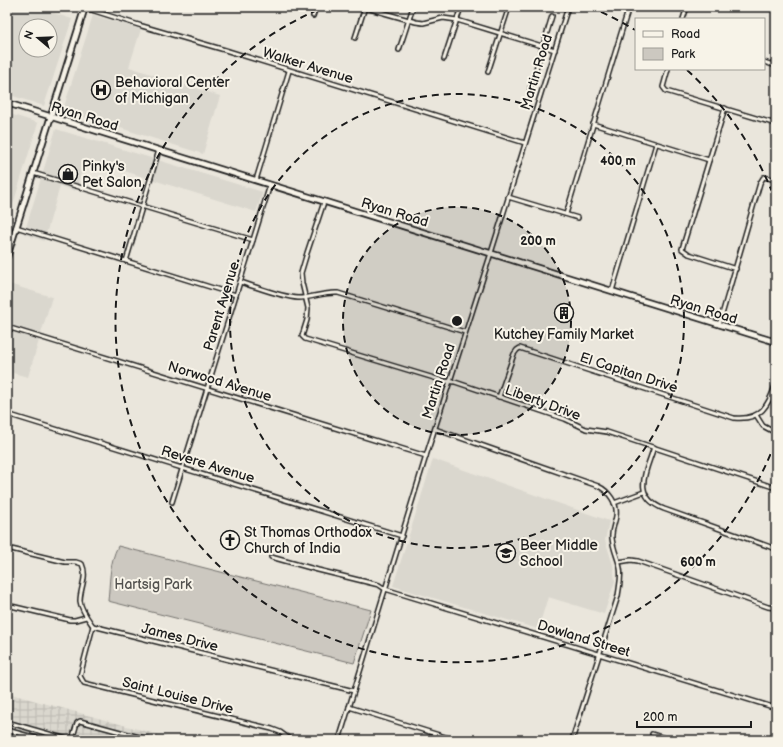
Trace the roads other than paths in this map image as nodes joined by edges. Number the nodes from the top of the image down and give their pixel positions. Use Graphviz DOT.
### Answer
graph roads {
  1 [pos="85,7"];
  2 [pos="316,7"];
  3 [pos="364,7"];
  4 [pos="413,7"];
  5 [pos="461,7"];
  6 [pos="509,7"];
  7 [pos="568,7"];
  8 [pos="629,7"];
  9 [pos="687,7"];
  10 [pos="313,16"];
  11 [pos="552,16"];
  12 [pos="683,18"];
  13 [pos="457,20"];
  14 [pos="408,21"];
  15 [pos="501,33"];
  16 [pos="355,38"];
  17 [pos="543,46"];
  18 [pos="399,50"];
  19 [pos="555,50"];
  20 [pos="444,59"];
  21 [pos="765,62"];
  22 [pos="776,66"];
  23 [pos="668,70"];
  24 [pos="289,71"];
  25 [pos="488,72"];
  26 [pos="530,89"];
  27 [pos="7,103"];
  28 [pos="725,108"];
  29 [pos="51,118"];
  30 [pos="593,124"];
  31 [pos="776,124"];
  32 [pos="525,143"];
  33 [pos="656,144"];
  34 [pos="159,150"];
  35 [pos="709,160"];
  36 [pos="33,172"];
  37 [pos="256,180"];
  38 [pos="776,180"];
  39 [pos="270,185"];
  40 [pos="508,197"];
  41 [pos="324,202"];
  42 [pos="142,205"];
  43 [pos="566,214"];
  44 [pos="578,218"];
  45 [pos="16,226"];
  46 [pos="253,240"];
  47 [pos="8,248"];
  48 [pos="491,253"];
  49 [pos="7,257"];
  50 [pos="126,261"];
  51 [pos="736,269"];
  52 [pos="240,282"];
  53 [pos="612,291"];
  54 [pos="236,295"];
  55 [pos="306,297"];
  56 [pos="719,325"];
  57 [pos="7,327"];
  58 [pos="465,332"];
  59 [pos="776,342"];
  60 [pos="450,382"];
  61 [pos="776,383"];
  62 [pos="207,388"];
  63 [pos="499,397"];
  64 [pos="7,414"];
  65 [pos="756,415"];
  66 [pos="435,429"];
  67 [pos="776,433"];
  68 [pos="654,447"];
  69 [pos="426,456"];
  70 [pos="183,468"];
  71 [pos="776,488"];
  72 [pos="644,492"];
  73 [pos="172,502"];
  74 [pos="614,503"];
  75 [pos="402,536"];
  76 [pos="7,548"];
  77 [pos="776,549"];
  78 [pos="270,557"];
  79 [pos="619,562"];
  80 [pos="385,589"];
  81 [pos="7,605"];
  82 [pos="775,607"];
  83 [pos="86,616"];
  84 [pos="93,626"];
  85 [pos="599,654"];
  86 [pos="354,691"];
  87 [pos="349,707"];
  88 [pos="776,708"];
  89 [pos="7,722"];
  90 [pos="25,728"];
  91 [pos="7,730"];
  92 [pos="23,734"];
  93 [pos="652,734"];
  94 [pos="43,740"];
  95 [pos="71,740"];
  96 [pos="149,740"];
  97 [pos="291,740"];
  98 [pos="339,740"];
  99 [pos="455,740"];
  100 [pos="572,740"];
  101 [pos="671,740"];
  1 -- 24 [label="street, Walker Avenue"];
  1 -- 29 [label="main road"];
  2 -- 10 [label="street"];
  3 -- 14 [label="street"];
  3 -- 16 [label="street"];
  4 -- 14 [label="street"];
  5 -- 13 [label="street"];
  6 -- 15 [label="street"];
  7 -- 19 [label="street, Martin Road"];
  8 -- 30 [label="street"];
  9 -- 12 [label="street"];
  11 -- 17 [label="street"];
  13 -- 14 [label="street"];
  13 -- 15 [label="street"];
  13 -- 20 [label="street"];
  14 -- 18 [label="street"];
  15 -- 17 [label="street"];
  15 -- 25 [label="street"];
  17 -- 19 [label="street"];
  17 -- 26 [label="street"];
  19 -- 32 [label="street, Martin Road"];
  21 -- 22 [label="street"];
  23 -- 28 [label="street"];
  24 -- 32 [label="street, Walker Avenue"];
  24 -- 37 [label="street"];
  27 -- 29 [label="main road, Ryan Road"];
  28 -- 31 [label="street"];
  28 -- 35 [label="street"];
  29 -- 34 [label="main road, Ryan Road"];
  29 -- 36 [label="main road"];
  30 -- 33 [label="street"];
  30 -- 43 [label="street"];
  32 -- 40 [label="street, Martin Road"];
  33 -- 35 [label="street"];
  33 -- 53 [label="street"];
  34 -- 37 [label="main road, Ryan Road"];
  34 -- 42 [label="street"];
  35 -- 51 [label="street"];
  36 -- 42 [label="street"];
  36 -- 45 [label="main road"];
  37 -- 39 [label="main road, Ryan Road"];
  38 -- 51 [label="street"];
  39 -- 41 [label="main road, Ryan Road"];
  39 -- 46 [label="street, Parent Avenue"];
  40 -- 43 [label="street"];
  40 -- 48 [label="street, Martin Road"];
  41 -- 48 [label="main road, Ryan Road"];
  41 -- 55 [label="street"];
  42 -- 46 [label="street"];
  42 -- 50 [label="street"];
  43 -- 44 [label="street"];
  45 -- 47 [label="main road"];
  45 -- 50 [label="street"];
  46 -- 52 [label="street, Parent Avenue"];
  47 -- 49 [label="main road"];
  48 -- 53 [label="main road, Ryan Road"];
  48 -- 58 [label="street, Martin Road"];
  50 -- 54 [label="street"];
  51 -- 56 [label="street"];
  52 -- 54 [label="street, Parent Avenue"];
  52 -- 55 [label="street"];
  53 -- 56 [label="main road, Ryan Road"];
  54 -- 62 [label="street, Parent Avenue"];
  55 -- 58 [label="street"];
  55 -- 60 [label="street, Liberty Drive"];
  56 -- 59 [label="main road, Ryan Road"];
  57 -- 62 [label="street, Norwood Avenue"];
  58 -- 60 [label="street, Martin Road"];
  60 -- 63 [label="street, Liberty Drive"];
  60 -- 66 [label="street, Martin Road"];
  61 -- 65 [label="street"];
  62 -- 69 [label="street, Norwood Avenue"];
  62 -- 70 [label="street, Parent Avenue"];
  63 -- 65 [label="street, El Capitan Drive"];
  63 -- 68 [label="street, Liberty Drive"];
  64 -- 70 [label="street, Revere Avenue"];
  65 -- 67 [label="street"];
  66 -- 69 [label="street, Martin Road"];
  66 -- 74 [label="street"];
  68 -- 71 [label="street, Liberty Drive"];
  68 -- 72 [label="street"];
  69 -- 75 [label="street, Martin Road"];
  70 -- 73 [label="street, Parent Avenue"];
  70 -- 75 [label="street, Revere Avenue"];
  72 -- 74 [label="street"];
  72 -- 77 [label="street"];
  74 -- 79 [label="street"];
  75 -- 80 [label="street, Martin Road"];
  76 -- 83 [label="street"];
  78 -- 80 [label="street, Dowland Street"];
  79 -- 82 [label="street"];
  79 -- 85 [label="street"];
  80 -- 85 [label="street, Dowland Street"];
  80 -- 86 [label="street, Martin Road"];
  81 -- 83 [label="street"];
  83 -- 84 [label="street"];
  84 -- 86 [label="street, James Drive"];
  84 -- 97 [label="street, Saint Louise Drive"];
  85 -- 88 [label="street, Dowland Street"];
  85 -- 100 [label="street"];
  86 -- 87 [label="street, Martin Road"];
  87 -- 98 [label="street, Martin Road"];
  87 -- 99 [label="street"];
  89 -- 90 [label="street"];
  90 -- 92 [label="street"];
  90 -- 95 [label="street"];
  91 -- 92 [label="street"];
  92 -- 94 [label="street"];
  93 -- 101 [label="street"];
  95 -- 96 [label="street"];
}
